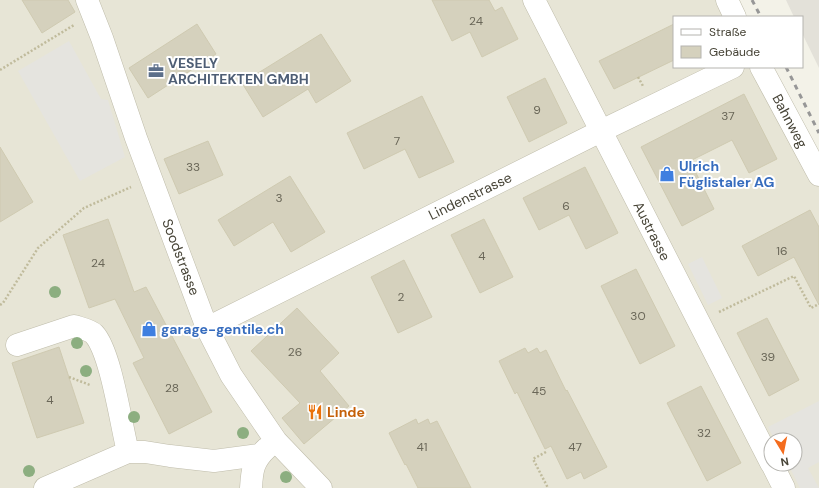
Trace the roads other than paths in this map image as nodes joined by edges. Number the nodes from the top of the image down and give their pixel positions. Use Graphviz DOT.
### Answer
graph roads {
  1 [pos="87,0"];
  2 [pos="534,0"];
  3 [pos="726,0"];
  4 [pos="734,16"];
  5 [pos="731,68"];
  6 [pos="763,68"];
  7 [pos="601,131"];
  8 [pos="819,175"];
  9 [pos="207,328"];
  10 [pos="17,345"];
  11 [pos="276,441"];
  12 [pos="763,447"];
  13 [pos="128,452"];
  14 [pos="259,455"];
  15 [pos="776,472"];
  16 [pos="45,488"];
  17 [pos="251,488"];
  18 [pos="321,488"];
  19 [pos="784,488"];
  1 -- 9 [label="street, Soodstrasse"];
  2 -- 7 [label="street, Austrasse"];
  3 -- 4 [label="street"];
  5 -- 7 [label="street, Lindenstrasse"];
  6 -- 8 [label="street, Bahnweg"];
  7 -- 9 [label="street, Lindenstrasse"];
  7 -- 12 [label="street, Austrasse"];
  9 -- 11 [label="street, Soodstrasse"];
  10 -- 13 [label="street"];
  11 -- 14 [label="street"];
  11 -- 18 [label="street, Soodstrasse"];
  13 -- 14 [label="street"];
  13 -- 16 [label="street"];
  14 -- 17 [label="street"];
  15 -- 19 [label="street, Austrasse"];
}
